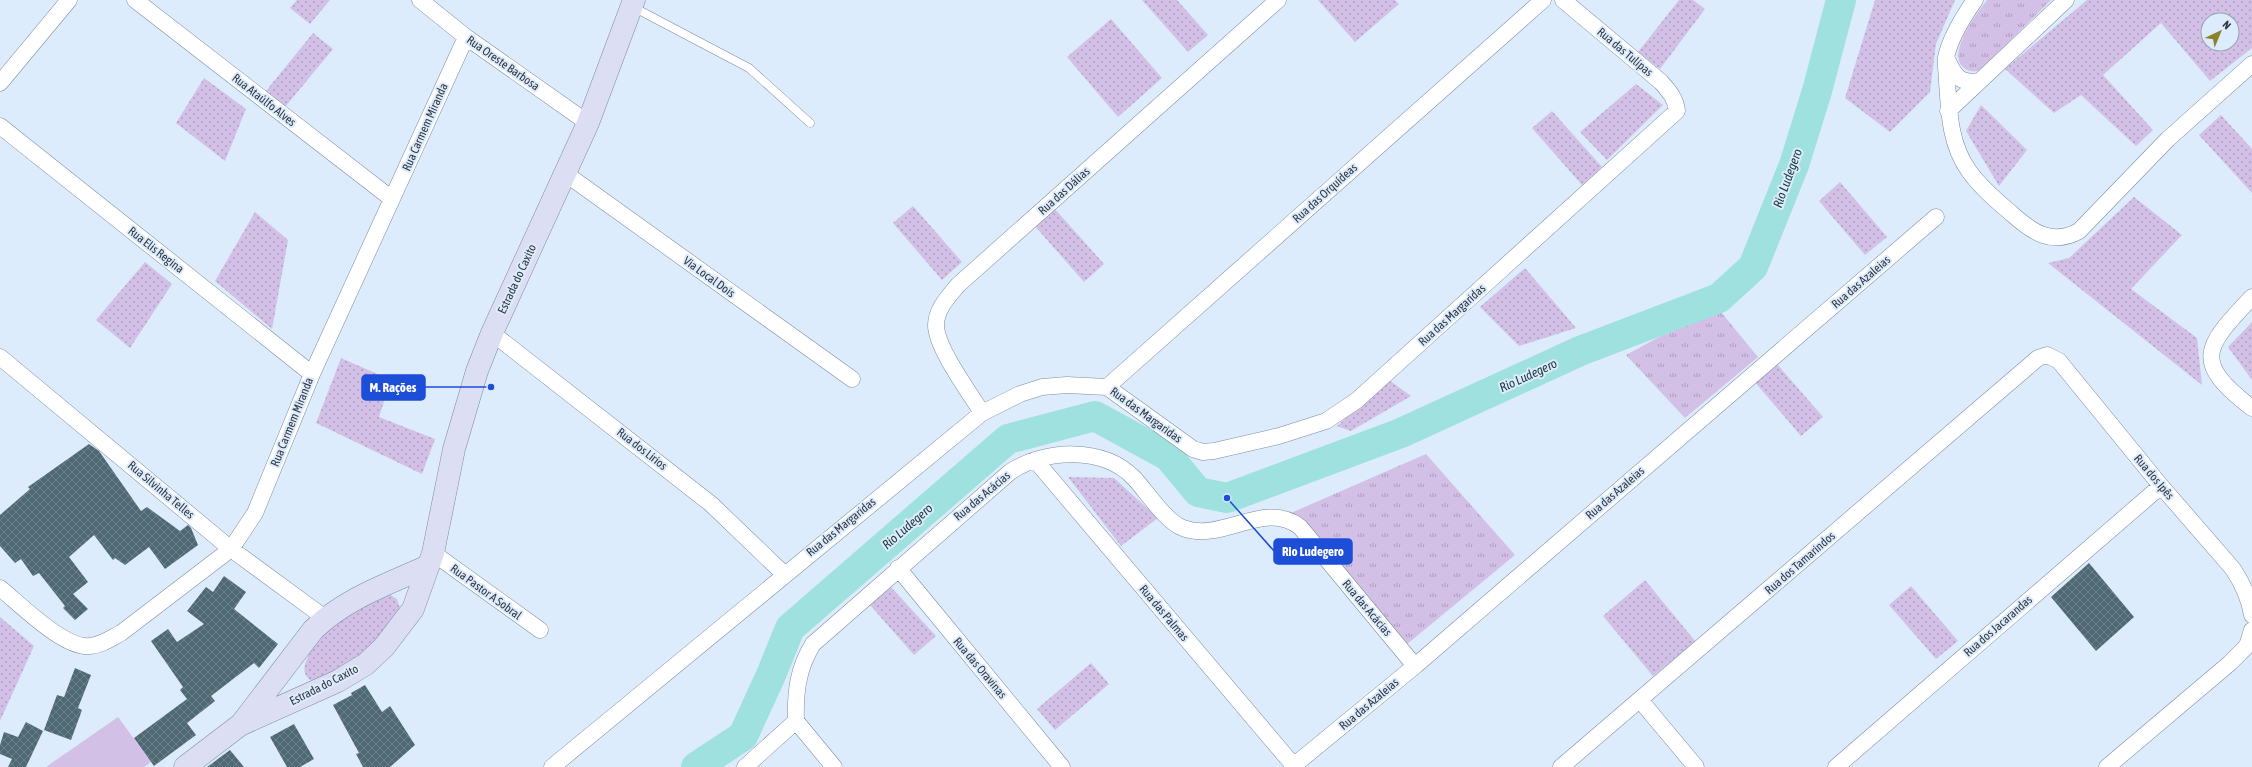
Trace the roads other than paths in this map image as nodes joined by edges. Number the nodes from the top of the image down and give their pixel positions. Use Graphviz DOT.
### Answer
graph roads {
  1 [pos="68,0"];
  2 [pos="135,0"];
  3 [pos="420,0"];
  4 [pos="1278,0"];
  5 [pos="1543,0"];
  6 [pos="1563,0"];
  7 [pos="1975,0"];
  8 [pos="2066,0"];
  9 [pos="632,3"];
  10 [pos="466,36"];
  11 [pos="1946,58"];
  12 [pos="2252,64"];
  13 [pos="1980,81"];
  14 [pos="0,83"];
  15 [pos="1948,111"];
  16 [pos="1677,112"];
  17 [pos="588,123"];
  18 [pos="810,123"];
  19 [pos="0,126"];
  20 [pos="566,174"];
  21 [pos="392,199"];
  22 [pos="1936,217"];
  23 [pos="2252,297"];
  24 [pos="492,333"];
  25 [pos="0,357"];
  26 [pos="2038,358"];
  27 [pos="312,374"];
  28 [pos="852,379"];
  29 [pos="1107,387"];
  30 [pos="2252,408"];
  31 [pos="982,413"];
  32 [pos="1035,460"];
  33 [pos="2161,486"];
  34 [pos="231,549"];
  35 [pos="430,560"];
  36 [pos="898,568"];
  37 [pos="784,574"];
  38 [pos="388,584"];
  39 [pos="0,588"];
  40 [pos="413,609"];
  41 [pos="2252,615"];
  42 [pos="326,618"];
  43 [pos="540,630"];
  44 [pos="2252,630"];
  45 [pos="289,663"];
  46 [pos="1415,666"];
  47 [pos="315,692"];
  48 [pos="1640,700"];
  49 [pos="796,721"];
  50 [pos="240,725"];
  51 [pos="1293,766"];
  52 [pos="185,767"];
  53 [pos="552,767"];
  54 [pos="745,767"];
  55 [pos="834,767"];
  56 [pos="1062,767"];
  57 [pos="1561,767"];
  58 [pos="1696,767"];
  59 [pos="1836,767"];
  60 [pos="2107,767"];
  1 -- 14 [label="street"];
  2 -- 21 [label="street, Rua Ataúlfo Alves"];
  3 -- 10 [label="street, Rua Oreste Barbosa"];
  4 -- 31 [label="street, Rua das Dálias"];
  5 -- 29 [label="street, Rua das Orquídeas"];
  6 -- 16 [label="street, Rua das Tulípas"];
  7 -- 11 [label="street"];
  8 -- 13 [label="street"];
  9 -- 17 [label="main road, Estrada do Caxito"];
  9 -- 18 [label="lane"];
  10 -- 17 [label="street, Rua Oreste Barbosa"];
  10 -- 21 [label="street, Rua Carmem Miranda"];
  11 -- 13 [label="street"];
  11 -- 15 [label="street"];
  12 -- 15 [label="street"];
  13 -- 15 [label="street"];
  16 -- 29 [label="street, Rua das Margaridas"];
  17 -- 20 [label="main road, Estrada do Caxito"];
  19 -- 27 [label="street, Rua Elis Regina"];
  20 -- 24 [label="main road, Estrada do Caxito"];
  20 -- 28 [label="street, Via Local Dois"];
  21 -- 27 [label="street, Rua Carmem Miranda"];
  22 -- 46 [label="street, Rua das Azaleias"];
  23 -- 30 [label="street"];
  24 -- 35 [label="main road, Estrada do Caxito"];
  24 -- 37 [label="street, Rua dos Lírios"];
  25 -- 34 [label="street, Rua Silvinha Telles"];
  26 -- 33 [label="street, Rua dos Ipês"];
  26 -- 48 [label="street, Rua dos Tamarindos"];
  27 -- 34 [label="street, Rua Carmem Miranda"];
  29 -- 31 [label="street, Rua das Margaridas"];
  31 -- 37 [label="street, Rua das Margaridas"];
  32 -- 36 [label="street, Rua das Acácias"];
  32 -- 46 [label="street, Rua das Acácias"];
  32 -- 51 [label="street, Rua das Palmas"];
  33 -- 41 [label="street, Rua dos Ipês"];
  33 -- 59 [label="street, Rua dos Jacarandas"];
  34 -- 39 [label="street, Rua Carmem Miranda"];
  34 -- 42 [label="street, Rua Silvinha Telles"];
  35 -- 38 [label="main road, Estrada do Caxito"];
  35 -- 40 [label="main road, Estrada do Caxito"];
  35 -- 43 [label="street, Rua Pastor A Sobral"];
  36 -- 49 [label="street, Rua das Acácias"];
  36 -- 56 [label="street, Rua das Oravinas"];
  37 -- 53 [label="street, Rua das Margaridas"];
  38 -- 40 [label="main road"];
  38 -- 42 [label="main road, Estrada do Caxito"];
  40 -- 47 [label="main road, Estrada do Caxito"];
  42 -- 45 [label="main road, Estrada do Caxito"];
  44 -- 60 [label="street"];
  45 -- 47 [label="main road"];
  45 -- 50 [label="main road, Estrada do Caxito"];
  46 -- 51 [label="street, Rua das Azaleias"];
  47 -- 50 [label="main road, Estrada do Caxito"];
  48 -- 57 [label="street, Rua dos Tamarindos"];
  48 -- 58 [label="street"];
  49 -- 54 [label="street"];
  49 -- 55 [label="street"];
  50 -- 52 [label="main road, Estrada do Caxito"];
}
